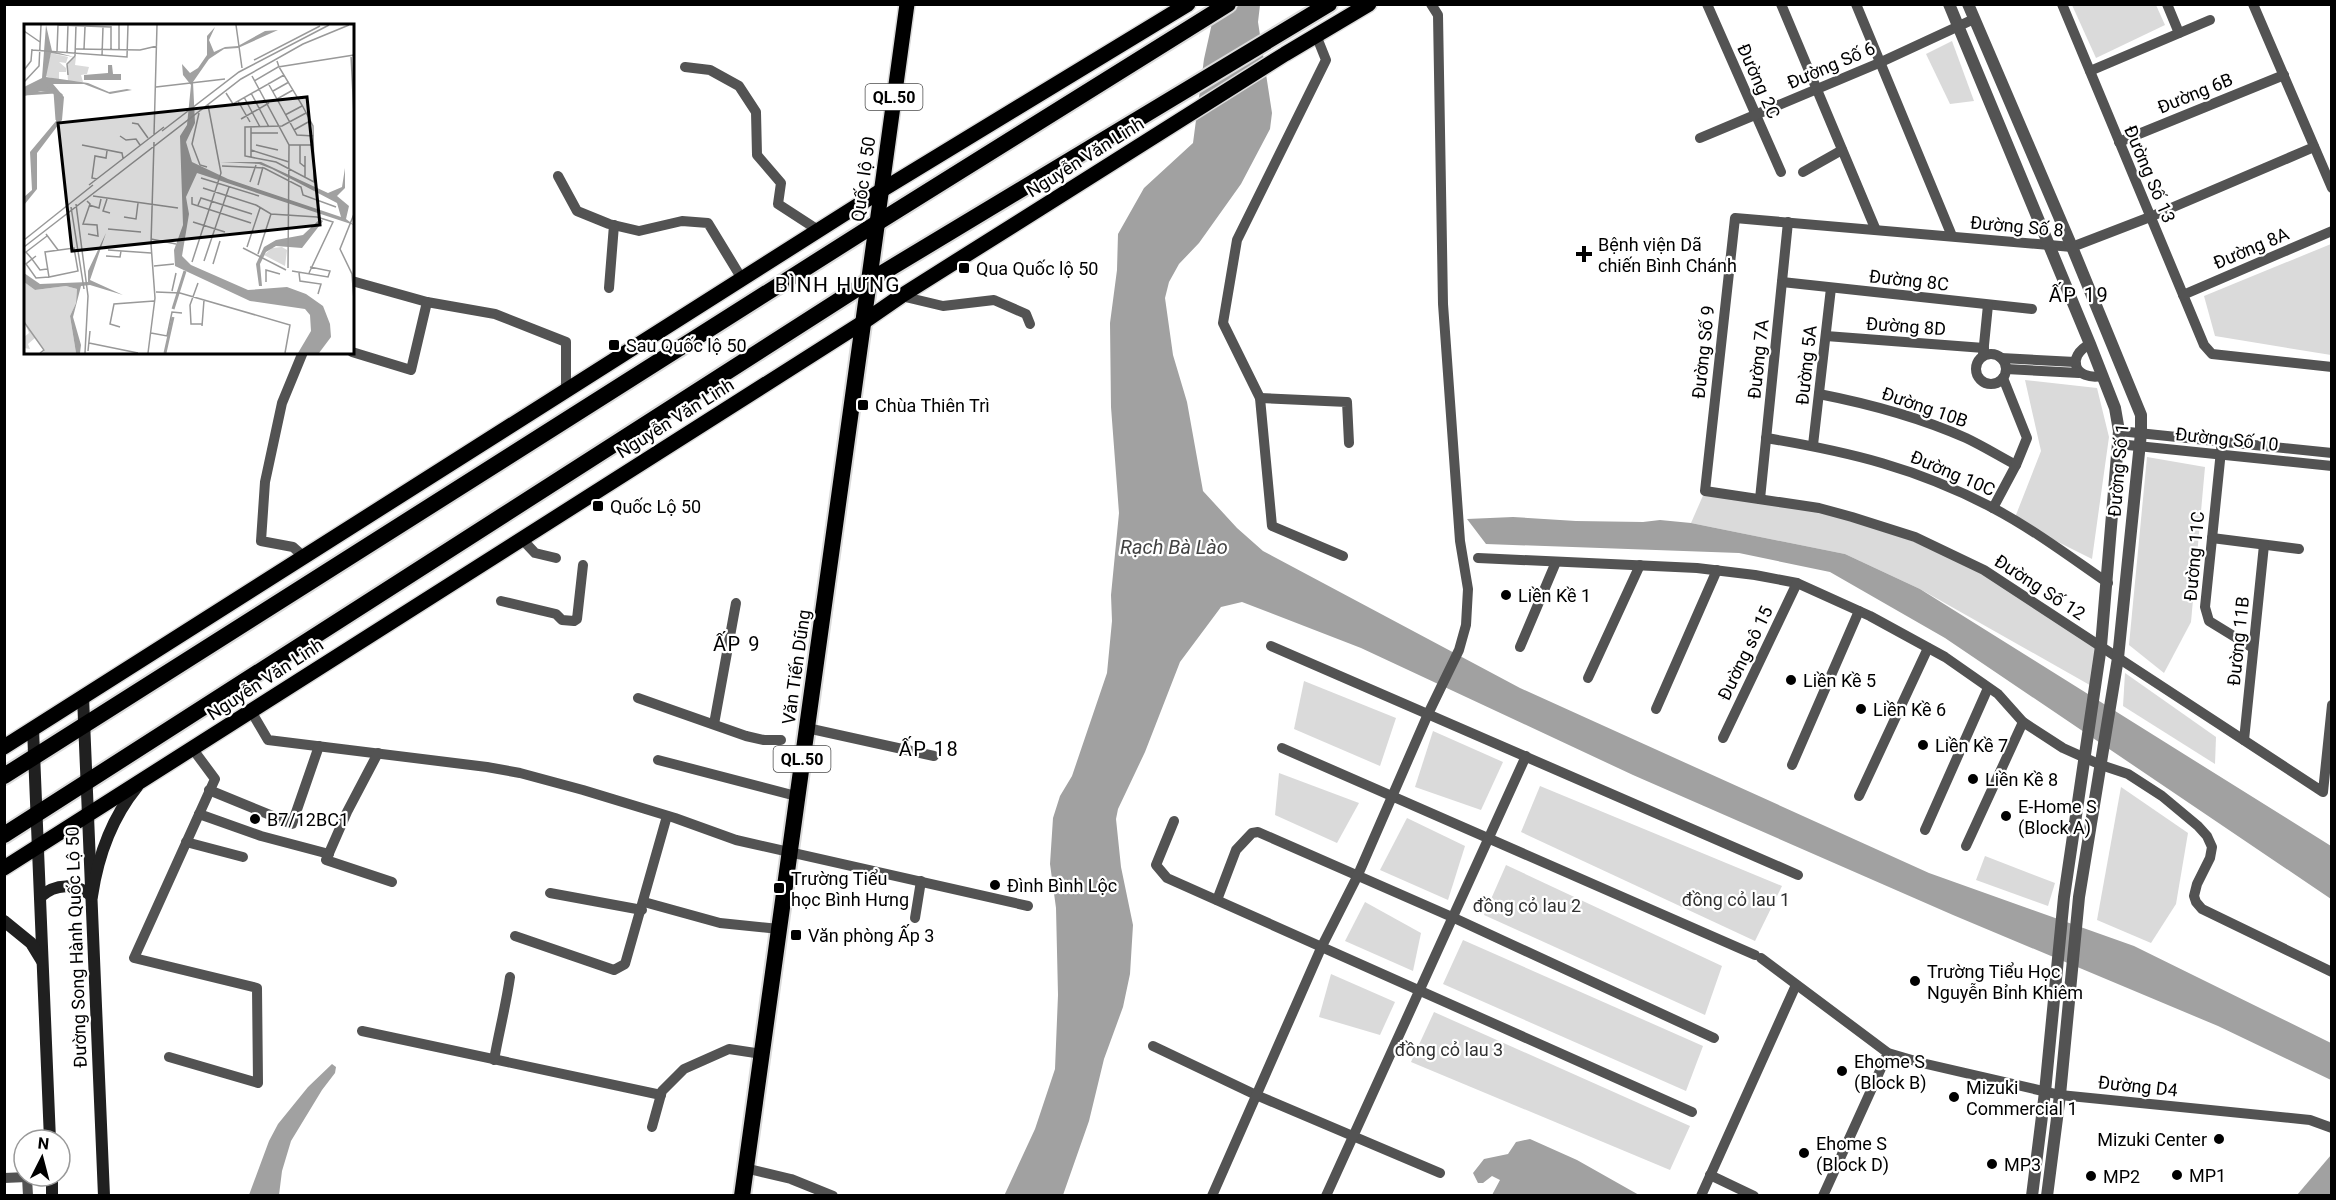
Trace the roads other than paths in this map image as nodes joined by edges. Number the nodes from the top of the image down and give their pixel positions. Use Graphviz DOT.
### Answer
graph roads {
  1 [pos="907,4"];
  2 [pos="1228,4"];
  3 [pos="1329,4"];
  4 [pos="1369,4"];
  5 [pos="1431,4"];
  6 [pos="1707,4"];
  7 [pos="1781,4"];
  8 [pos="1856,4"];
  9 [pos="1949,4"];
  10 [pos="1968,4"];
  11 [pos="2062,4"];
  12 [pos="2167,4"];
  13 [pos="2253,4"];
  14 [pos="1186,6"];
  15 [pos="1974,19"];
  16 [pos="2210,20"];
  17 [pos="1958,26"];
  18 [pos="2179,33"];
  19 [pos="1140,35"];
  20 [pos="1316,35"];
  21 [pos="1152,51"];
  22 [pos="1879,63"];
  23 [pos="685,67"];
  24 [pos="2090,71"];
  25 [pos="2284,75"];
  26 [pos="1816,89"];
  27 [pos="1756,114"];
  28 [pos="1700,138"];
  29 [pos="2119,142"];
  30 [pos="2314,147"];
  31 [pos="1842,150"];
  32 [pos="1780,172"];
  33 [pos="1803,172"];
  34 [pos="558,176"];
  35 [pos="2331,188"];
  36 [pos="882,190"];
  37 [pos="2150,217"];
  38 [pos="1735,218"];
  39 [pos="1788,222"];
  40 [pos="877,223"];
  41 [pos="614,225"];
  42 [pos="1875,228"];
  43 [pos="818,230"];
  44 [pos="2331,231"];
  45 [pos="1952,237"];
  46 [pos="2049,246"];
  47 [pos="2072,247"];
  48 [pos="742,279"];
  49 [pos="869,281"];
  50 [pos="354,282"];
  51 [pos="1782,282"];
  52 [pos="609,288"];
  53 [pos="1831,288"];
  54 [pos="2183,295"];
  55 [pos="901,296"];
  56 [pos="427,302"];
  57 [pos="1988,305"];
  58 [pos="2032,309"];
  59 [pos="862,323"];
  60 [pos="1030,324"];
  61 [pos="1826,336"];
  62 [pos="2110,336"];
  63 [pos="2090,344"];
  64 [pos="354,353"];
  65 [pos="1983,353"];
  66 [pos="302,354"];
  67 [pos="2001,358"];
  68 [pos="2075,362"];
  69 [pos="2331,367"];
  70 [pos="2005,373"];
  71 [pos="2079,373"];
  72 [pos="2102,376"];
  73 [pos="566,391"];
  74 [pos="1819,394"];
  75 [pos="1260,398"];
  76 [pos="2142,433"];
  77 [pos="2119,437"];
  78 [pos="1766,438"];
  79 [pos="2222,441"];
  80 [pos="1349,443"];
  81 [pos="1813,446"];
  82 [pos="2140,447"];
  83 [pos="2331,453"];
  84 [pos="2220,455"];
  85 [pos="2016,465"];
  86 [pos="2331,466"];
  87 [pos="1705,491"];
  88 [pos="1760,500"];
  89 [pos="1993,508"];
  90 [pos="521,538"];
  91 [pos="2212,538"];
  92 [pos="2265,544"];
  93 [pos="2299,549"];
  94 [pos="1342,556"];
  95 [pos="304,557"];
  96 [pos="556,558"];
  97 [pos="1478,558"];
  98 [pos="1556,562"];
  99 [pos="582,565"];
  100 [pos="1640,565"];
  101 [pos="1717,570"];
  102 [pos="1797,583"];
  103 [pos="2108,583"];
  104 [pos="501,601"];
  105 [pos="736,603"];
  106 [pos="1859,611"];
  107 [pos="1271,646"];
  108 [pos="2101,646"];
  109 [pos="1520,647"];
  110 [pos="1928,648"];
  111 [pos="2253,648"];
  112 [pos="2118,658"];
  113 [pos="1587,678"];
  114 [pos="1988,688"];
  115 [pos="83,697"];
  116 [pos="638,698"];
  117 [pos="2331,705"];
  118 [pos="1656,709"];
  119 [pos="251,711"];
  120 [pos="1428,714"];
  121 [pos="2023,722"];
  122 [pos="714,724"];
  123 [pos="84,725"];
  124 [pos="807,728"];
  125 [pos="33,729"];
  126 [pos="1723,738"];
  127 [pos="781,740"];
  128 [pos="2244,740"];
  129 [pos="319,746"];
  130 [pos="4,747"];
  131 [pos="192,748"];
  132 [pos="1282,748"];
  133 [pos="378,753"];
  134 [pos="2086,753"];
  135 [pos="934,756"];
  136 [pos="1526,756"];
  137 [pos="34,757"];
  138 [pos="2102,759"];
  139 [pos="658,760"];
  140 [pos="1792,765"];
  141 [pos="4,776"];
  142 [pos="141,781"];
  143 [pos="87,782"];
  144 [pos="209,790"];
  145 [pos="796,796"];
  146 [pos="1859,796"];
  147 [pos="1392,798"];
  148 [pos="37,814"];
  149 [pos="199,814"];
  150 [pos="88,815"];
  151 [pos="667,816"];
  152 [pos="1174,821"];
  153 [pos="1925,830"];
  154 [pos="4,835"];
  155 [pos="1488,838"];
  156 [pos="186,842"];
  157 [pos="1966,846"];
  158 [pos="38,847"];
  159 [pos="329,854"];
  160 [pos="790,854"];
  161 [pos="243,857"];
  162 [pos="4,868"];
  163 [pos="1798,875"];
  164 [pos="1357,877"];
  165 [pos="921,880"];
  166 [pos="392,882"];
  167 [pos="550,893"];
  168 [pos="92,896"];
  169 [pos="40,897"];
  170 [pos="1216,900"];
  171 [pos="643,906"];
  172 [pos="1028,906"];
  173 [pos="1452,917"];
  174 [pos="915,918"];
  175 [pos="4,921"];
  176 [pos="779,928"];
  177 [pos="515,936"];
  178 [pos="1322,946"];
  179 [pos="43,962"];
  180 [pos="2331,972"];
  181 [pos="510,977"];
  182 [pos="1796,985"];
  183 [pos="1419,990"];
  184 [pos="362,1031"];
  185 [pos="1714,1038"];
  186 [pos="1153,1046"];
  187 [pos="1887,1053"];
  188 [pos="762,1054"];
  189 [pos="169,1057"];
  190 [pos="494,1060"];
  191 [pos="2045,1092"];
  192 [pos="661,1095"];
  193 [pos="1256,1095"];
  194 [pos="2060,1095"];
  195 [pos="1692,1112"];
  196 [pos="652,1127"];
  197 [pos="50,1128"];
  198 [pos="2331,1128"];
  199 [pos="1353,1136"];
  200 [pos="746,1168"];
  201 [pos="1440,1173"];
  202 [pos="1710,1175"];
  203 [pos="4,1178"];
  204 [pos="28,1196"];
  205 [pos="104,1196"];
  206 [pos="742,1196"];
  207 [pos="834,1196"];
  208 [pos="1212,1196"];
  209 [pos="1326,1196"];
  210 [pos="1701,1196"];
  211 [pos="1754,1196"];
  212 [pos="1823,1196"];
  213 [pos="2032,1196"];
  214 [pos="2047,1196"];
  1 -- 36 [label="main road, Quốc lộ 50 / QL.50"];
  2 -- 21 [label="highway"];
  3 -- 49 [label="highway, Nguyễn Văn Linh"];
  4 -- 20 [label="main road, Nguyễn Văn Linh"];
  5 -- 120 [label="street"];
  6 -- 27 [label="street, Đường 2C"];
  7 -- 26 [label="street"];
  8 -- 22 [label="street"];
  9 -- 17 [label="street, Đường Số 1"];
  10 -- 15 [label="street, Đường Số 1"];
  11 -- 24 [label="street, Đường Số 13"];
  12 -- 18 [label="street"];
  13 -- 25 [label="street"];
  14 -- 19 [label="main road"];
  15 -- 17 [label="street, Đường Số 6"];
  15 -- 47 [label="street, Đường Số 1"];
  16 -- 18 [label="street"];
  17 -- 22 [label="street, Đường Số 6"];
  17 -- 46 [label="street, Đường Số 1"];
  18 -- 24 [label="street"];
  19 -- 21 [label="main road"];
  19 -- 36 [label="main road"];
  20 -- 55 [label="main road, Nguyễn Văn Linh"];
  20 -- 75 [label="street"];
  21 -- 40 [label="highway"];
  22 -- 26 [label="street, Đường Số 6"];
  22 -- 45 [label="street"];
  23 -- 43 [label="street"];
  24 -- 29 [label="street, Đường Số 13"];
  25 -- 29 [label="street, Đường 6B"];
  25 -- 30 [label="street"];
  26 -- 27 [label="street, Đường Số 6"];
  26 -- 31 [label="street"];
  27 -- 28 [label="street, Đường Số 6"];
  27 -- 32 [label="street, Đường 2C"];
  29 -- 37 [label="street, Đường Số 13"];
  30 -- 35 [label="street"];
  30 -- 37 [label="street, Đường Số 8"];
  31 -- 33 [label="street"];
  31 -- 42 [label="street"];
  34 -- 41 [label="street"];
  36 -- 40 [label="main road, Quốc lộ 50 / QL.50"];
  36 -- 43 [label="main road"];
  37 -- 47 [label="street, Đường Số 8"];
  37 -- 54 [label="street, Đường Số 13"];
  38 -- 39 [label="street, Đường Số 8"];
  38 -- 87 [label="street, Đường Số 9"];
  39 -- 42 [label="street, Đường Số 8"];
  39 -- 51 [label="street, Đường 7A"];
  40 -- 49 [label="highway, Quốc lộ 50 / QL.50"];
  40 -- 123 [label="highway"];
  41 -- 48 [label="street"];
  41 -- 52 [label="street"];
  42 -- 45 [label="street, Đường Số 8"];
  43 -- 48 [label="main road"];
  44 -- 54 [label="street, Đường 8A"];
  45 -- 46 [label="street, Đường Số 8"];
  46 -- 47 [label="street, Đường Số 8"];
  46 -- 63 [label="street, Đường Số 1"];
  47 -- 62 [label="street, Đường Số 1"];
  48 -- 73 [label="main road"];
  49 -- 59 [label="highway, Quốc lộ 50 / QL.50"];
  49 -- 143 [label="highway, Nguyễn Văn Linh"];
  50 -- 56 [label="street"];
  51 -- 53 [label="street, Đường 8C"];
  51 -- 78 [label="street, Đường 7A"];
  53 -- 57 [label="street, Đường 8C"];
  53 -- 61 [label="street, Đường 5A"];
  54 -- 69 [label="street, Đường Số 13"];
  55 -- 59 [label="main road, Nguyễn Văn Linh"];
  55 -- 60 [label="street"];
  56 -- 64 [label="street"];
  56 -- 73 [label="street"];
  57 -- 58 [label="street, Đường 8C"];
  57 -- 65 [label="street"];
  59 -- 90 [label="main road, Nguyễn Văn Linh"];
  59 -- 124 [label="highway, Văn Tiến Dũng / QL.50"];
  61 -- 65 [label="street, Đường 8D"];
  61 -- 74 [label="street, Đường 5A"];
  62 -- 63 [label="street"];
  62 -- 76 [label="street, Đường Số 1"];
  63 -- 68 [label="street"];
  63 -- 72 [label="street, Đường Số 1"];
  65 -- 67 [label="street"];
  65 -- 70 [label="street"];
  66 -- 95 [label="street"];
  67 -- 68 [label="street"];
  67 -- 70 [label="street"];
  68 -- 71 [label="street"];
  70 -- 71 [label="street"];
  70 -- 85 [label="street"];
  71 -- 72 [label="street"];
  72 -- 77 [label="street, Đường Số 1"];
  73 -- 95 [label="main road"];
  74 -- 81 [label="street, Đường 5A"];
  74 -- 85 [label="street, Đường 10B"];
  75 -- 80 [label="street"];
  75 -- 94 [label="street"];
  76 -- 77 [label="street, Đường Số 10"];
  76 -- 79 [label="street, Đường Số 10"];
  76 -- 82 [label="street, Đường Số 1"];
  77 -- 82 [label="street, Đường Số 10"];
  77 -- 103 [label="street, Đường Số 1"];
  78 -- 81 [label="street, Đường 10C"];
  78 -- 88 [label="street, Đường 7A"];
  79 -- 83 [label="street, Đường Số 10"];
  79 -- 84 [label="street, Đường 11C"];
  81 -- 89 [label="street, Đường 10C"];
  82 -- 84 [label="street, Đường Số 10"];
  82 -- 112 [label="street, Đường Số 1"];
  84 -- 86 [label="street, Đường Số 10"];
  84 -- 91 [label="street, Đường 11C"];
  85 -- 89 [label="street"];
  87 -- 88 [label="street, Đường Số 12"];
  88 -- 108 [label="street, Đường Số 12"];
  89 -- 103 [label="street, Đường 10C"];
  90 -- 96 [label="street"];
  90 -- 119 [label="main road, Nguyễn Văn Linh"];
  91 -- 92 [label="street"];
  91 -- 111 [label="street, Đường 11C"];
  92 -- 93 [label="street"];
  92 -- 111 [label="street, Đường 11B"];
  95 -- 115 [label="main road"];
  97 -- 98 [label="street"];
  98 -- 100 [label="street"];
  98 -- 109 [label="street"];
  99 -- 104 [label="street"];
  100 -- 101 [label="street"];
  100 -- 113 [label="street"];
  101 -- 102 [label="street"];
  101 -- 118 [label="street"];
  102 -- 106 [label="street"];
  102 -- 126 [label="street, Đường sô 15"];
  103 -- 108 [label="street, Đường Số 1"];
  105 -- 122 [label="street"];
  106 -- 110 [label="street"];
  106 -- 140 [label="street"];
  107 -- 120 [label="street"];
  108 -- 112 [label="street, Đường Số 12"];
  108 -- 134 [label="street, Đường Số 1"];
  110 -- 114 [label="street"];
  110 -- 146 [label="street"];
  111 -- 128 [label="street, Đường 11B"];
  112 -- 128 [label="street, Đường Số 12"];
  112 -- 138 [label="street, Đường Số 1"];
  114 -- 121 [label="street"];
  114 -- 153 [label="street"];
  115 -- 123 [label="main road, Đường Song Hành Quốc Lộ 50"];
  115 -- 125 [label="main road"];
  116 -- 122 [label="street"];
  117 -- 128 [label="street, Đường Số 12"];
  119 -- 129 [label="street"];
  119 -- 131 [label="main road, Nguyễn Văn Linh"];
  120 -- 136 [label="street"];
  120 -- 147 [label="street"];
  121 -- 134 [label="street"];
  121 -- 157 [label="street"];
  122 -- 127 [label="street"];
  123 -- 137 [label="highway"];
  123 -- 143 [label="main road, Đường Song Hành Quốc Lộ 50"];
  124 -- 135 [label="street"];
  124 -- 145 [label="highway, Văn Tiến Dũng / QL.50"];
  125 -- 130 [label="main road"];
  125 -- 137 [label="main road, Đường Song Hành Quốc Lộ 50"];
  129 -- 133 [label="street"];
  129 -- 144 [label="street"];
  131 -- 142 [label="main road, Nguyễn Văn Linh"];
  131 -- 144 [label="street"];
  132 -- 147 [label="street, Đường D4"];
  133 -- 151 [label="street"];
  133 -- 159 [label="street"];
  134 -- 138 [label="street"];
  134 -- 191 [label="street, Đường Số 1"];
  136 -- 155 [label="street"];
  136 -- 163 [label="street"];
  137 -- 141 [label="highway"];
  137 -- 148 [label="main road, Đường Song Hành Quốc Lộ 50"];
  138 -- 180 [label="street"];
  138 -- 194 [label="street, Đường Số 1"];
  139 -- 145 [label="street"];
  142 -- 150 [label="main road, Nguyễn Văn Linh"];
  142 -- 168 [label="main road"];
  143 -- 148 [label="highway, Nguyễn Văn Linh"];
  143 -- 150 [label="main road, Đường Song Hành Quốc Lộ 50"];
  144 -- 149 [label="street"];
  145 -- 160 [label="highway, Văn Tiến Dũng / QL.50"];
  147 -- 155 [label="street, Đường D4"];
  147 -- 164 [label="street"];
  148 -- 154 [label="highway, Nguyễn Văn Linh"];
  148 -- 158 [label="main road, Đường Song Hành Quốc Lộ 50"];
  149 -- 156 [label="street"];
  149 -- 159 [label="street"];
  150 -- 158 [label="main road, Nguyễn Văn Linh"];
  150 -- 168 [label="main road, Đường Song Hành Quốc Lộ 50"];
  151 -- 160 [label="street"];
  151 -- 171 [label="street"];
  152 -- 170 [label="street"];
  155 -- 173 [label="street"];
  155 -- 182 [label="street, Đường D4"];
  156 -- 161 [label="street"];
  156 -- 189 [label="street"];
  158 -- 162 [label="main road, Nguyễn Văn Linh"];
  158 -- 169 [label="main road, Đường Song Hành Quốc Lộ 50"];
  159 -- 166 [label="street"];
  160 -- 165 [label="street"];
  160 -- 176 [label="highway, Văn Tiến Dũng / QL.50"];
  164 -- 170 [label="street"];
  164 -- 173 [label="street"];
  164 -- 178 [label="street"];
  165 -- 172 [label="street"];
  165 -- 174 [label="street"];
  167 -- 171 [label="street"];
  168 -- 169 [label="main road"];
  168 -- 205 [label="main road, Đường Song Hành Quốc Lộ 50"];
  169 -- 179 [label="main road, Đường Song Hành Quốc Lộ 50"];
  170 -- 178 [label="street"];
  171 -- 176 [label="street"];
  171 -- 177 [label="street"];
  173 -- 183 [label="street"];
  173 -- 185 [label="street"];
  175 -- 179 [label="main road"];
  176 -- 188 [label="highway, Văn Tiến Dũng / QL.50"];
  178 -- 183 [label="street"];
  178 -- 193 [label="street"];
  179 -- 197 [label="main road, Đường Song Hành Quốc Lộ 50"];
  181 -- 190 [label="street"];
  182 -- 187 [label="street, Đường D4"];
  182 -- 202 [label="street"];
  183 -- 195 [label="street"];
  183 -- 199 [label="street"];
  184 -- 190 [label="street"];
  186 -- 193 [label="street"];
  187 -- 191 [label="street, Đường D4"];
  187 -- 212 [label="street"];
  188 -- 192 [label="street"];
  188 -- 200 [label="highway, Văn Tiến Dũng / QL.50"];
  190 -- 192 [label="street"];
  191 -- 194 [label="street, Đường D4"];
  191 -- 213 [label="street"];
  192 -- 196 [label="street"];
  193 -- 199 [label="street"];
  193 -- 208 [label="street"];
  194 -- 198 [label="street, Đường D4"];
  194 -- 214 [label="street"];
  199 -- 201 [label="street"];
  199 -- 209 [label="street"];
  200 -- 206 [label="highway, Văn Tiến Dũng / QL.50"];
  200 -- 207 [label="street"];
  202 -- 210 [label="street"];
  202 -- 211 [label="street"];
  203 -- 204 [label="street"];
}
